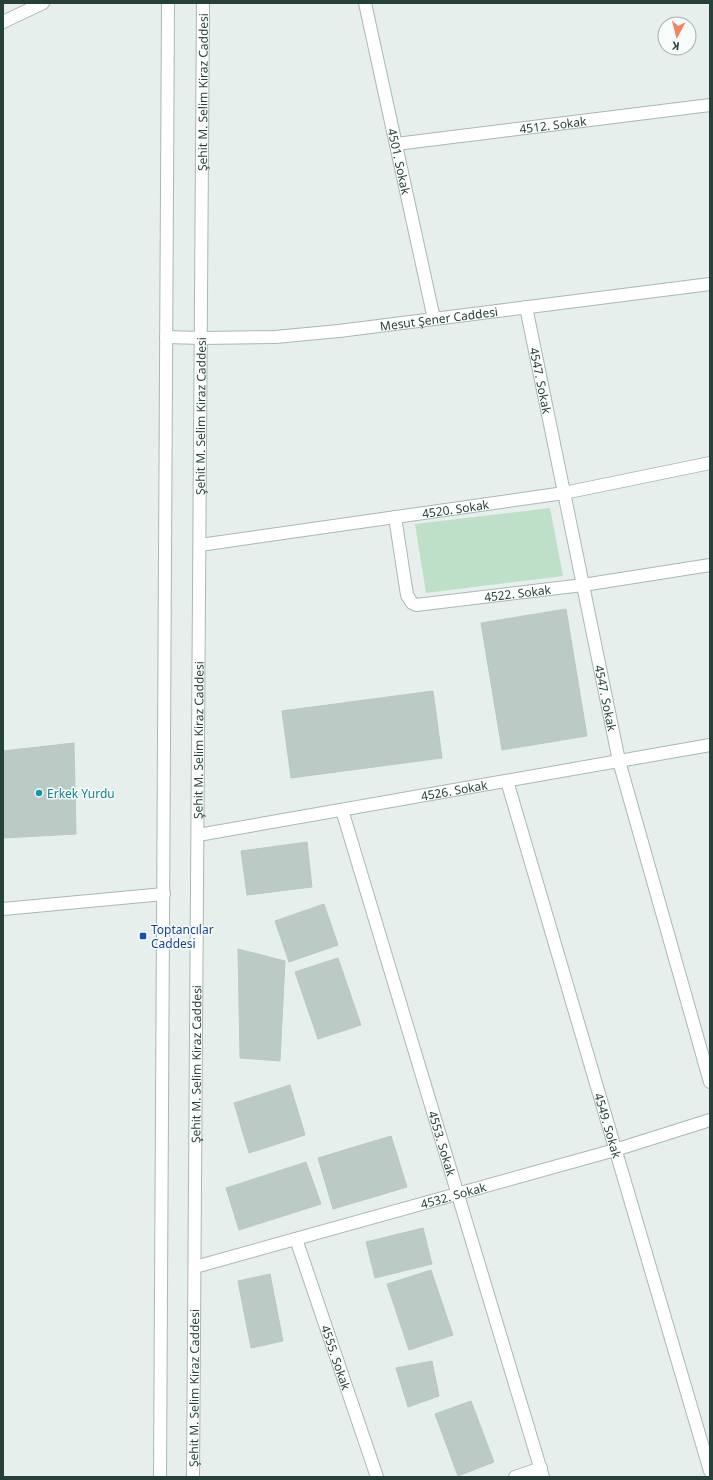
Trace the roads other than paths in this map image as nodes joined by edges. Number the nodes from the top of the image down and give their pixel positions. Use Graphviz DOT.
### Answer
graph roads {
  1 [pos="43,3"];
  2 [pos="168,3"];
  3 [pos="203,3"];
  4 [pos="365,3"];
  5 [pos="3,22"];
  6 [pos="710,105"];
  7 [pos="396,144"];
  8 [pos="710,284"];
  9 [pos="526,307"];
  10 [pos="434,319"];
  11 [pos="166,337"];
  12 [pos="201,338"];
  13 [pos="710,464"];
  14 [pos="564,493"];
  15 [pos="395,517"];
  16 [pos="200,545"];
  17 [pos="710,565"];
  18 [pos="583,585"];
  19 [pos="710,745"];
  20 [pos="619,761"];
  21 [pos="507,781"];
  22 [pos="342,810"];
  23 [pos="198,835"];
  24 [pos="164,894"];
  25 [pos="3,909"];
  26 [pos="710,1082"];
  27 [pos="710,1120"];
  28 [pos="615,1150"];
  29 [pos="458,1194"];
  30 [pos="296,1239"];
  31 [pos="195,1267"];
  32 [pos="710,1471"];
  33 [pos="542,1473"];
  34 [pos="160,1477"];
  35 [pos="193,1477"];
  36 [pos="377,1477"];
  37 [pos="515,1477"];
  1 -- 5 [label="street"];
  2 -- 11 [label="street"];
  3 -- 12 [label="street, Şehit M. Selim Kiraz Caddesi"];
  4 -- 7 [label="street, 4501. Sokak"];
  6 -- 7 [label="street, 4512. Sokak"];
  7 -- 10 [label="street, 4501. Sokak"];
  8 -- 9 [label="street, Mesut Şener Caddesi"];
  9 -- 10 [label="street, Mesut Şener Caddesi"];
  9 -- 14 [label="street, 4547. Sokak"];
  10 -- 12 [label="street, Mesut Şener Caddesi"];
  11 -- 12 [label="street, Mesut Şener Caddesi"];
  11 -- 24 [label="street"];
  12 -- 16 [label="street, Şehit M. Selim Kiraz Caddesi"];
  13 -- 14 [label="street, 4520. Sokak"];
  14 -- 15 [label="street, 4520. Sokak"];
  14 -- 18 [label="street, 4547. Sokak"];
  15 -- 16 [label="street, 4520. Sokak"];
  15 -- 18 [label="street, 4522. Sokak"];
  16 -- 23 [label="street, Şehit M. Selim Kiraz Caddesi"];
  17 -- 18 [label="street, 4522. Sokak"];
  18 -- 20 [label="street, 4547. Sokak"];
  19 -- 20 [label="street, 4526. Sokak"];
  20 -- 21 [label="street, 4526. Sokak"];
  20 -- 26 [label="street, 4547. Sokak"];
  21 -- 22 [label="street, 4526. Sokak"];
  21 -- 28 [label="street, 4549. Sokak"];
  22 -- 23 [label="street, 4526. Sokak"];
  22 -- 29 [label="street, 4553. Sokak"];
  23 -- 31 [label="street, Şehit M. Selim Kiraz Caddesi"];
  24 -- 25 [label="street"];
  24 -- 34 [label="street"];
  27 -- 28 [label="street, 4532. Sokak"];
  28 -- 29 [label="street, 4532. Sokak"];
  28 -- 32 [label="street, 4549. Sokak"];
  29 -- 30 [label="street, 4532. Sokak"];
  29 -- 33 [label="street, 4553. Sokak"];
  30 -- 31 [label="street, 4532. Sokak"];
  30 -- 36 [label="street, 4555. Sokak"];
  31 -- 35 [label="street, Şehit M. Selim Kiraz Caddesi"];
  33 -- 37 [label="street"];
}
